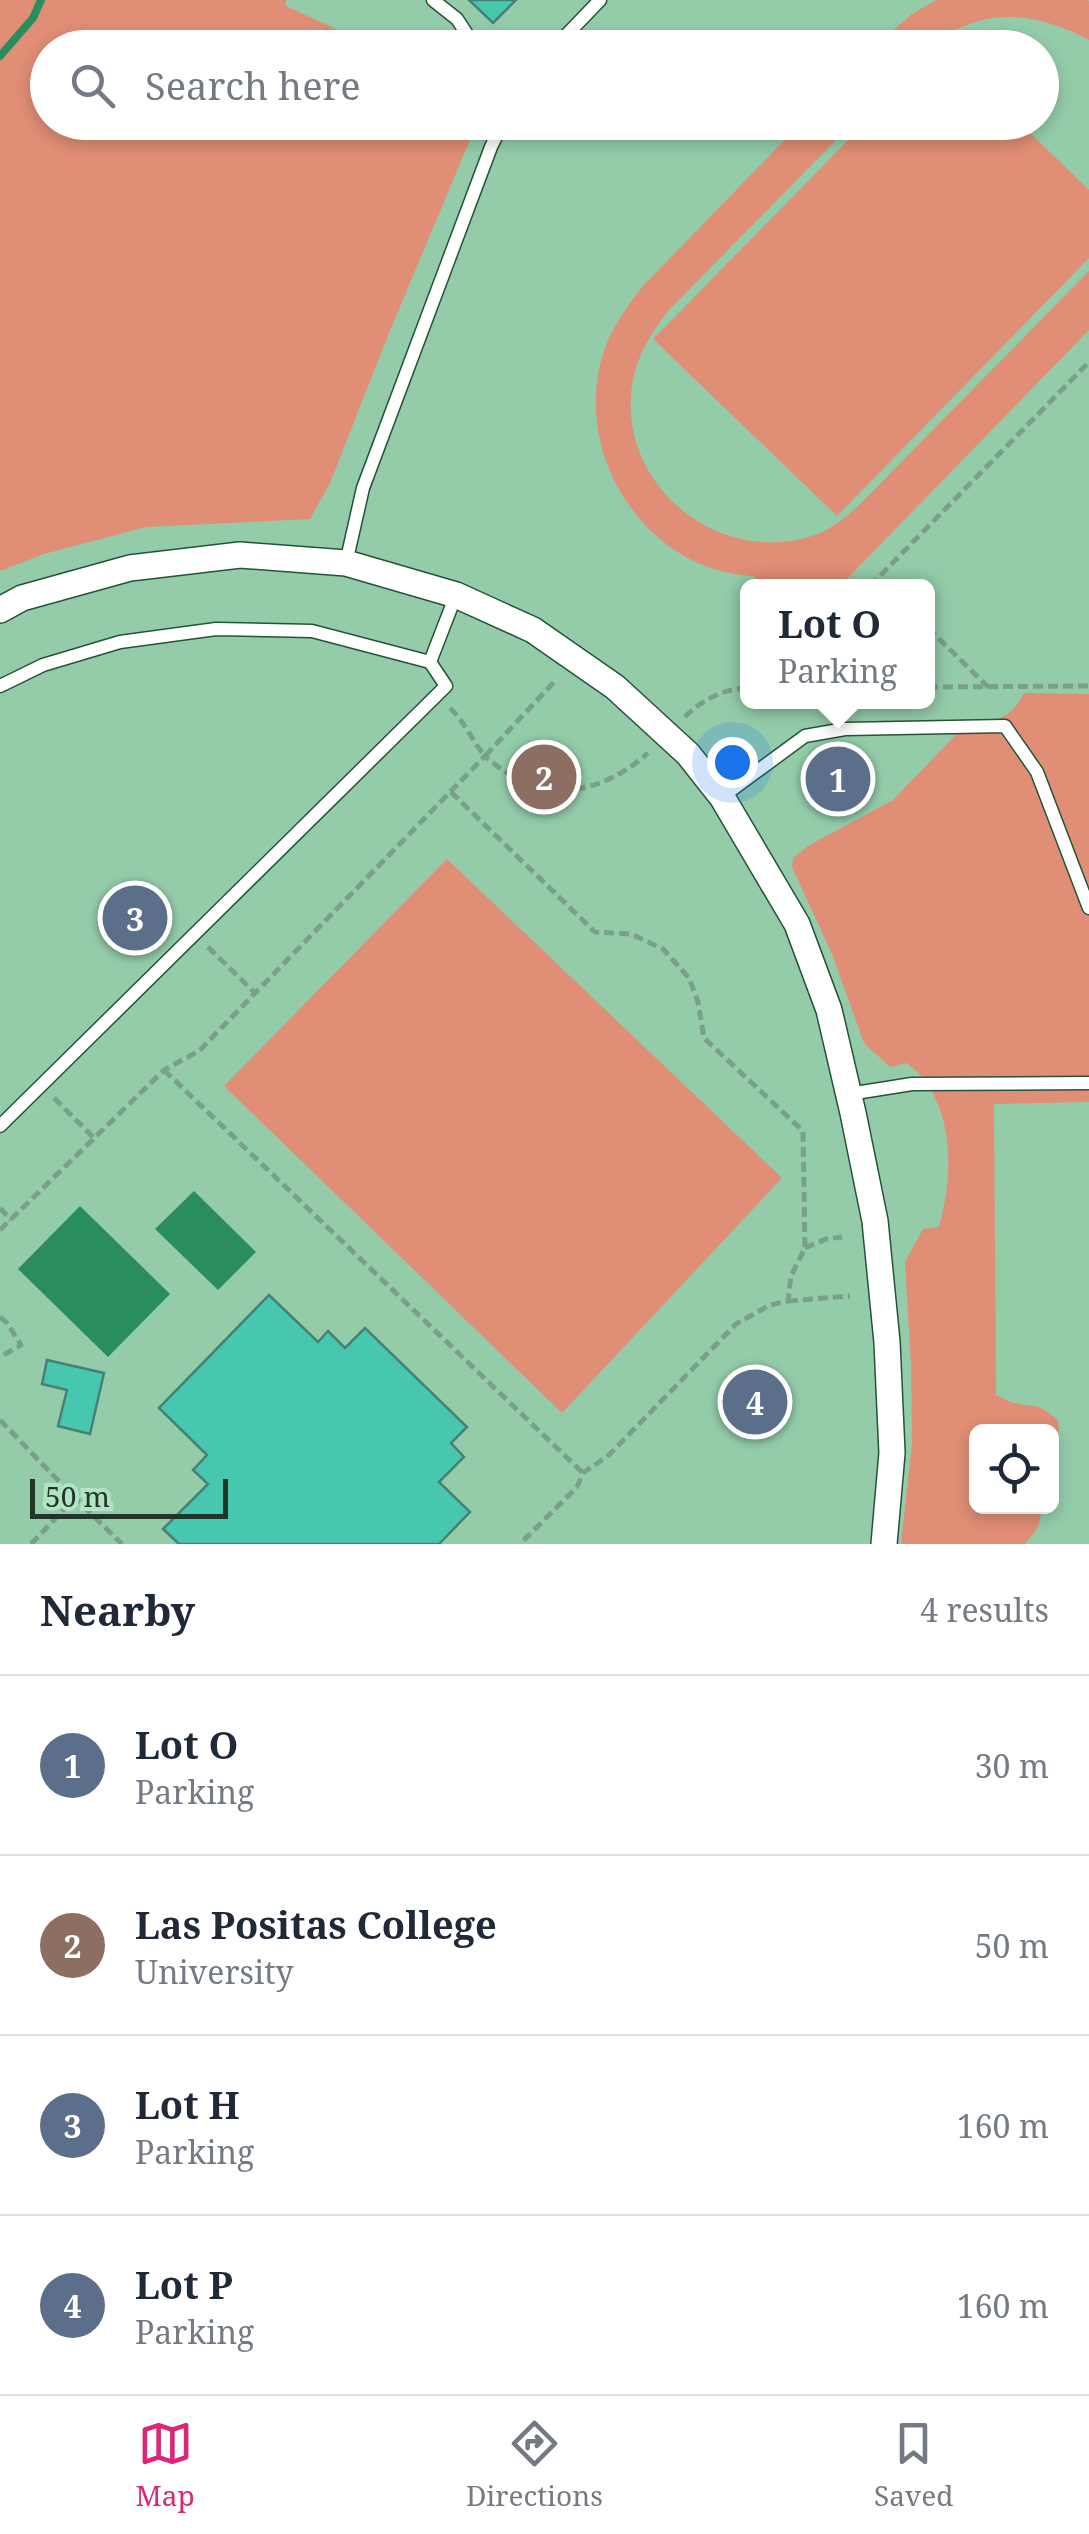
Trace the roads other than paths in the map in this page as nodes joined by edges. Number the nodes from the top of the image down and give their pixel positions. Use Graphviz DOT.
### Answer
graph roads {
  1 [pos="432,0"];
  2 [pos="600,0"];
  3 [pos="465,30"];
  4 [pos="568,30"];
  5 [pos="494,140"];
  6 [pos="346,563"];
  7 [pos="456,596"];
  8 [pos="0,610"];
  9 [pos="430,662"];
  10 [pos="0,686"];
  11 [pos="722,796"];
  12 [pos="1089,908"];
  13 [pos="1089,1082"];
  14 [pos="849,1094"];
  15 [pos="0,1126"];
  16 [pos="884,1544"];
  1 -- 3 [label="lane"];
  2 -- 4 [label="lane"];
  5 -- 6 [label="lane"];
  6 -- 7 [label="street"];
  6 -- 8 [label="street"];
  7 -- 9 [label="lane"];
  7 -- 11 [label="street"];
  9 -- 10 [label="lane"];
  9 -- 15 [label="lane"];
  11 -- 12 [label="lane"];
  11 -- 14 [label="street"];
  13 -- 14 [label="lane"];
  14 -- 16 [label="street"];
}
